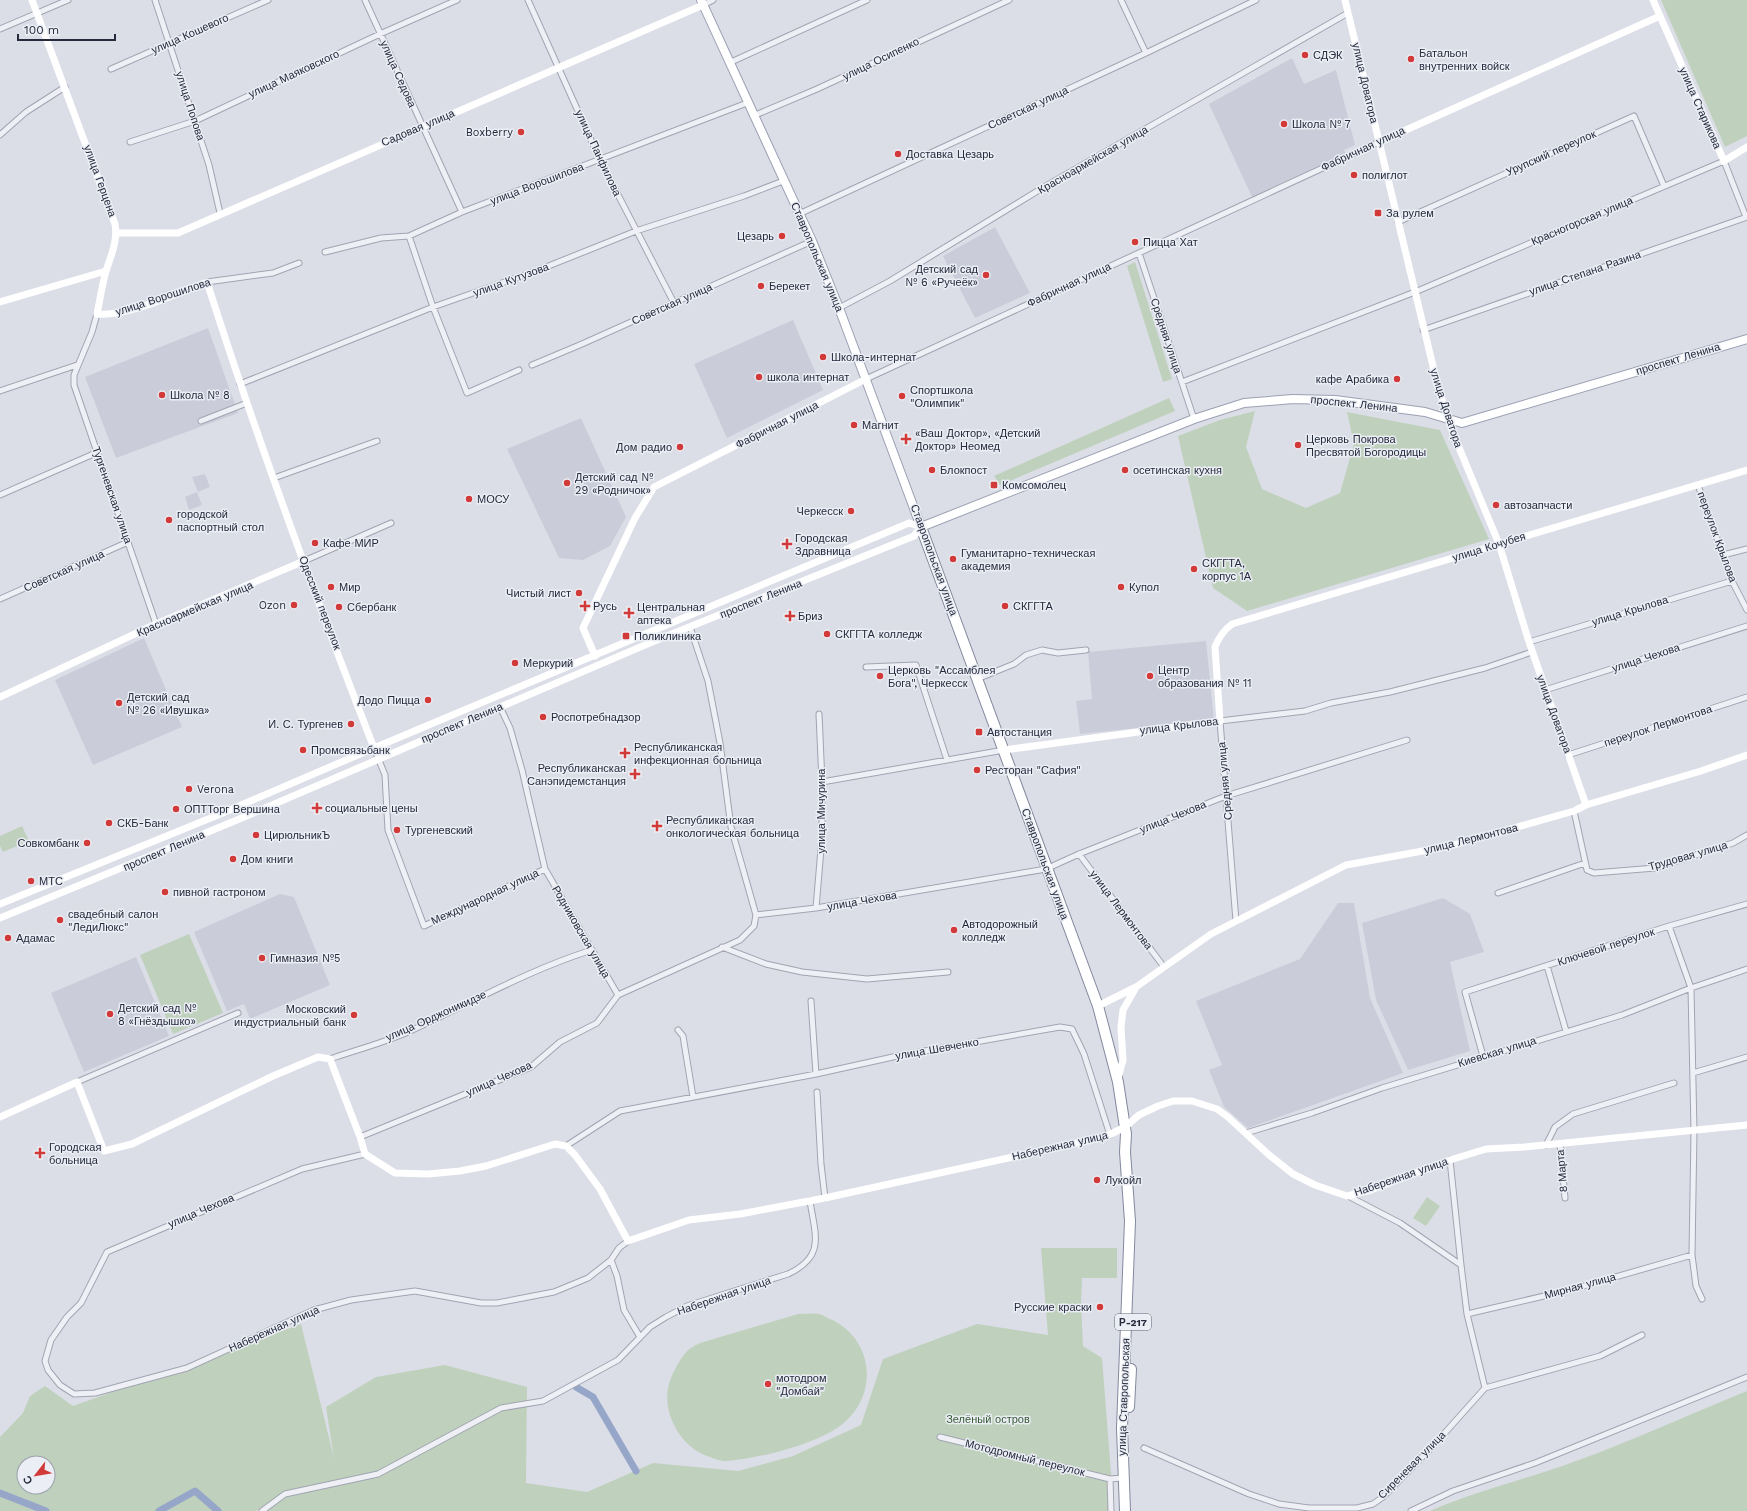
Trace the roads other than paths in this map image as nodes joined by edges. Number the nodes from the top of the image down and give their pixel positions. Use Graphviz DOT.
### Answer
graph roads {
  1 [pos="32,0"];
  2 [pos="68,0"];
  3 [pos="155,0"];
  4 [pos="268,0"];
  5 [pos="365,0"];
  6 [pos="457,0"];
  7 [pos="528,0"];
  8 [pos="713,0"];
  9 [pos="867,0"];
  10 [pos="1009,0"];
  11 [pos="1121,0"];
  12 [pos="1256,0"];
  13 [pos="1345,0"];
  14 [pos="1653,0"];
  15 [pos="702,2"];
  16 [pos="37,13"];
  17 [pos="1348,13"];
  18 [pos="1660,16"];
  19 [pos="0,29"];
  20 [pos="380,34"];
  21 [pos="169,43"];
  22 [pos="1146,53"];
  23 [pos="729,63"];
  24 [pos="559,66"];
  25 [pos="111,69"];
  26 [pos="65,87"];
  27 [pos="747,103"];
  28 [pos="753,116"];
  29 [pos="195,121"];
  30 [pos="422,127"];
  31 [pos="0,134"];
  32 [pos="130,142"];
  33 [pos="1379,142"];
  34 [pos="1747,147"];
  35 [pos="600,160"];
  36 [pos="1724,161"];
  37 [pos="783,181"];
  38 [pos="1664,186"];
  39 [pos="462,212"];
  40 [pos="220,213"];
  41 [pos="799,214"];
  42 [pos="1747,217"];
  43 [pos="1398,222"];
  44 [pos="636,231"];
  45 [pos="117,233"];
  46 [pos="409,236"];
  47 [pos="812,241"];
  48 [pos="325,252"];
  49 [pos="1139,253"];
  50 [pos="298,263"];
  51 [pos="106,271"];
  52 [pos="207,282"];
  53 [pos="1415,292"];
  54 [pos="0,302"];
  55 [pos="674,303"];
  56 [pos="433,307"];
  57 [pos="839,308"];
  58 [pos="97,314"];
  59 [pos="1423,330"];
  60 [pos="1747,339"];
  61 [pos="77,365"];
  62 [pos="532,365"];
  63 [pos="519,370"];
  64 [pos="866,379"];
  65 [pos="1182,382"];
  66 [pos="240,384"];
  67 [pos="0,391"];
  68 [pos="247,403"];
  69 [pos="1194,419"];
  70 [pos="1448,419"];
  71 [pos="201,420"];
  72 [pos="377,441"];
  73 [pos="98,452"];
  74 [pos="1747,470"];
  75 [pos="274,478"];
  76 [pos="1698,485"];
  77 [pos="0,495"];
  78 [pos="391,523"];
  79 [pos="921,527"];
  80 [pos="128,542"];
  81 [pos="1499,544"];
  82 [pos="1747,549"];
  83 [pos="1723,555"];
  84 [pos="304,561"];
  85 [pos="1732,581"];
  86 [pos="0,599"];
  87 [pos="1747,610"];
  88 [pos="156,624"];
  89 [pos="1232,624"];
  90 [pos="1747,626"];
  91 [pos="690,627"];
  92 [pos="1529,642"];
  93 [pos="1086,650"];
  94 [pos="1532,652"];
  95 [pos="595,656"];
  96 [pos="866,667"];
  97 [pos="977,679"];
  98 [pos="1545,690"];
  99 [pos="0,697"];
  100 [pos="1747,697"];
  101 [pos="500,707"];
  102 [pos="819,714"];
  103 [pos="1220,721"];
  104 [pos="1407,740"];
  105 [pos="374,748"];
  106 [pos="1004,750"];
  107 [pos="1568,755"];
  108 [pos="1747,755"];
  109 [pos="379,758"];
  110 [pos="947,760"];
  111 [pos="822,782"];
  112 [pos="1226,796"];
  113 [pos="1586,805"];
  114 [pos="1574,811"];
  115 [pos="1747,835"];
  116 [pos="1079,854"];
  117 [pos="1586,863"];
  118 [pos="545,869"];
  119 [pos="1046,869"];
  120 [pos="1498,893"];
  121 [pos="0,904"];
  122 [pos="1747,904"];
  123 [pos="816,908"];
  124 [pos="756,915"];
  125 [pos="0,918"];
  126 [pos="1236,920"];
  127 [pos="424,926"];
  128 [pos="1669,926"];
  129 [pos="722,948"];
  130 [pos="592,950"];
  131 [pos="1164,966"];
  132 [pos="1547,966"];
  133 [pos="1747,969"];
  134 [pos="948,972"];
  135 [pos="1136,987"];
  136 [pos="1691,988"];
  137 [pos="618,995"];
  138 [pos="810,1001"];
  139 [pos="1098,1006"];
  140 [pos="238,1013"];
  141 [pos="678,1030"];
  142 [pos="1566,1031"];
  143 [pos="1483,1056"];
  144 [pos="1747,1057"];
  145 [pos="330,1059"];
  146 [pos="1693,1073"];
  147 [pos="816,1074"];
  148 [pos="77,1082"];
  149 [pos="1118,1082"];
  150 [pos="1674,1083"];
  151 [pos="817,1092"];
  152 [pos="693,1097"];
  153 [pos="0,1117"];
  154 [pos="1747,1125"];
  155 [pos="1126,1131"];
  156 [pos="1694,1131"];
  157 [pos="1246,1133"];
  158 [pos="1110,1135"];
  159 [pos="360,1136"];
  160 [pos="1560,1144"];
  161 [pos="1546,1145"];
  162 [pos="566,1146"];
  163 [pos="365,1154"];
  164 [pos="1450,1160"];
  165 [pos="1347,1196"];
  166 [pos="825,1198"];
  167 [pos="1565,1198"];
  168 [pos="810,1201"];
  169 [pos="628,1241"];
  170 [pos="1692,1255"];
  171 [pos="611,1260"];
  172 [pos="1461,1264"];
  173 [pos="1702,1299"];
  174 [pos="1467,1314"];
  175 [pos="1642,1335"];
  176 [pos="640,1337"];
  177 [pos="1747,1377"];
  178 [pos="1485,1388"];
  179 [pos="74,1394"];
  180 [pos="940,1437"];
  181 [pos="1144,1448"];
  182 [pos="1122,1478"];
  183 [pos="1110,1479"];
  184 [pos="262,1511"];
  185 [pos="1111,1511"];
  186 [pos="1125,1511"];
  187 [pos="1132,1511"];
  188 [pos="1412,1511"];
  1 -- 16 [label="street, улица Герцена"];
  2 -- 16 [label="street"];
  3 -- 21 [label="street, улица Попова"];
  4 -- 21 [label="street, улица Кошевого"];
  5 -- 20 [label="street, улица Седова"];
  6 -- 20 [label="street, улица Маяковского"];
  7 -- 24 [label="street, улица Панфилова"];
  8 -- 15 [label="street, Садовая улица"];
  9 -- 23 [label="street"];
  10 -- 28 [label="street, улица Осипенко"];
  11 -- 22 [label="street"];
  12 -- 22 [label="street, Советская улица"];
  13 -- 17 [label="street, улица Доватора"];
  14 -- 18 [label="street, улица Старикова"];
  15 -- 23 [label="main road, Ставропольская улица"];
  15 -- 24 [label="street, Садовая улица"];
  16 -- 19 [label="street"];
  16 -- 26 [label="street, улица Герцена"];
  17 -- 33 [label="street, улица Доватора"];
  17 -- 57 [label="street, Красноармейская улица"];
  18 -- 33 [label="street, Фабричная улица"];
  18 -- 36 [label="street, улица Старикова"];
  20 -- 29 [label="street, улица Маяковского"];
  20 -- 30 [label="street, улица Седова"];
  21 -- 25 [label="street, улица Кошевого"];
  21 -- 29 [label="street, улица Попова"];
  22 -- 41 [label="street, Советская улица"];
  23 -- 27 [label="main road, Ставропольская улица"];
  24 -- 30 [label="street, Садовая улица"];
  24 -- 35 [label="street, улица Панфилова"];
  26 -- 31 [label="street"];
  26 -- 45 [label="street, улица Герцена"];
  27 -- 28 [label="main road, Ставропольская улица"];
  27 -- 35 [label="street, улица Ворошилова"];
  28 -- 37 [label="main road, Ставропольская улица"];
  29 -- 32 [label="street, улица Маяковского"];
  29 -- 40 [label="street, улица Попова"];
  30 -- 39 [label="street, улица Седова"];
  30 -- 40 [label="street, Садовая улица"];
  33 -- 43 [label="street, улица Доватора"];
  33 -- 49 [label="street, Фабричная улица"];
  34 -- 36 [label="street, Красногорская улица"];
  35 -- 39 [label="street, улица Ворошилова"];
  35 -- 44 [label="street, улица Панфилова"];
  36 -- 38 [label="street, Красногорская улица"];
  36 -- 42 [label="street, улица Старикова"];
  37 -- 41 [label="main road, Ставропольская улица"];
  37 -- 44 [label="street, улица Кутузова"];
  38 -- 43 [label="street, Урупский переулок"];
  38 -- 53 [label="street, Красногорская улица"];
  39 -- 46 [label="street, улица Ворошилова"];
  40 -- 45 [label="street, Садовая улица"];
  41 -- 47 [label="main road, Ставропольская улица"];
  42 -- 59 [label="street, улица Степана Разина"];
  43 -- 53 [label="street, улица Доватора"];
  44 -- 55 [label="street, улица Панфилова"];
  44 -- 56 [label="street, улица Кутузова"];
  45 -- 51 [label="street, улица Герцена"];
  46 -- 48 [label="street, улица Ворошилова"];
  46 -- 56 [label="street"];
  47 -- 55 [label="street, Советская улица"];
  47 -- 57 [label="main road, Ставропольская улица"];
  49 -- 64 [label="street, Фабричная улица"];
  49 -- 65 [label="street, Средняя улица"];
  50 -- 52 [label="street, улица Ворошилова"];
  51 -- 54 [label="street"];
  51 -- 58 [label="street, улица Герцена"];
  52 -- 58 [label="street, улица Ворошилова"];
  52 -- 66 [label="street, Одесский переулок"];
  53 -- 59 [label="street, улица Доватора"];
  53 -- 65 [label="street"];
  55 -- 62 [label="street, Советская улица"];
  56 -- 63 [label="street"];
  56 -- 66 [label="street, улица Кутузова"];
  57 -- 64 [label="main road, Ставропольская улица"];
  58 -- 61 [label="street, улица Герцена"];
  59 -- 70 [label="street, улица Доватора"];
  60 -- 70 [label="main road, проспект Ленина"];
  61 -- 67 [label="street"];
  61 -- 73 [label="street, Тургеневская улица"];
  64 -- 79 [label="main road, Ставропольская улица"];
  64 -- 95 [label="street, Фабричная улица"];
  65 -- 69 [label="street, Средняя улица"];
  66 -- 68 [label="street, Одесский переулок"];
  68 -- 71 [label="street"];
  68 -- 75 [label="street, Одесский переулок"];
  69 -- 70 [label="main road, проспект Ленина"];
  69 -- 79 [label="main road, проспект Ленина"];
  70 -- 81 [label="street, улица Доватора"];
  72 -- 75 [label="street"];
  73 -- 77 [label="street"];
  73 -- 80 [label="street, Тургеневская улица"];
  74 -- 76 [label="street, улица Кочубея"];
  75 -- 84 [label="street, Одесский переулок"];
  76 -- 81 [label="street, улица Кочубея"];
  76 -- 83 [label="street, переулок Крылова"];
  78 -- 84 [label="street, Красноармейская улица"];
  79 -- 91 [label="street, проспект Ленина"];
  79 -- 95 [label="street, проспект Ленина"];
  79 -- 97 [label="highway, Ставропольская улица"];
  80 -- 86 [label="street, Советская улица"];
  80 -- 88 [label="street, Тургеневская улица"];
  81 -- 89 [label="street, улица Кочубея"];
  81 -- 92 [label="street, улица Доватора"];
  82 -- 83 [label="street"];
  83 -- 85 [label="street, переулок Крылова"];
  84 -- 88 [label="street, Красноармейская улица"];
  84 -- 105 [label="street, Одесский переулок"];
  85 -- 87 [label="street, переулок Крылова"];
  85 -- 92 [label="street, улица Крылова"];
  88 -- 99 [label="street, Красноармейская улица"];
  89 -- 103 [label="street, Средняя улица"];
  90 -- 98 [label="street, улица Чехова"];
  91 -- 101 [label="street, проспект Ленина"];
  91 -- 124 [label="street"];
  92 -- 94 [label="street, улица Доватора"];
  93 -- 97 [label="street"];
  94 -- 98 [label="street, улица Доватора"];
  94 -- 103 [label="street, улица Крылова"];
  95 -- 105 [label="street, проспект Ленина"];
  96 -- 110 [label="street"];
  97 -- 106 [label="highway, Ставропольская улица"];
  98 -- 107 [label="street, улица Доватора"];
  100 -- 107 [label="street, переулок Лермонтова"];
  101 -- 109 [label="street, проспект Ленина"];
  101 -- 118 [label="street, Родниковская улица"];
  102 -- 111 [label="street, улица Мичурина"];
  103 -- 106 [label="street, улица Крылова"];
  103 -- 112 [label="street, Средняя улица"];
  104 -- 112 [label="street, улица Чехова"];
  105 -- 109 [label="street, Одесский переулок"];
  105 -- 121 [label="street, проспект Ленина"];
  106 -- 110 [label="street, улица Крылова"];
  106 -- 119 [label="highway, Ставропольская улица"];
  107 -- 113 [label="street, улица Доватора"];
  108 -- 113 [label="street, улица Лермонтова"];
  109 -- 125 [label="street, проспект Ленина"];
  109 -- 127 [label="street, Одесский переулок"];
  110 -- 111 [label="street, улица Крылова"];
  111 -- 123 [label="street, улица Мичурина"];
  112 -- 116 [label="street, улица Чехова"];
  112 -- 126 [label="street, Средняя улица"];
  113 -- 114 [label="street, улица Лермонтова"];
  114 -- 117 [label="street"];
  114 -- 126 [label="street, улица Лермонтова"];
  115 -- 117 [label="street, Трудовая улица"];
  116 -- 119 [label="street, улица Чехова"];
  116 -- 131 [label="street, улица Лермонтова"];
  117 -- 120 [label="street"];
  118 -- 127 [label="street, Международная улица"];
  118 -- 130 [label="street, Родниковская улица"];
  119 -- 123 [label="street, улица Чехова"];
  119 -- 139 [label="highway, Ставропольская улица"];
  122 -- 128 [label="street, Ключевой переулок"];
  123 -- 124 [label="street, улица Чехова"];
  124 -- 129 [label="street, улица Чехова"];
  126 -- 131 [label="street, улица Лермонтова"];
  128 -- 132 [label="street, Ключевой переулок"];
  128 -- 136 [label="street"];
  129 -- 134 [label="street"];
  129 -- 137 [label="street, улица Чехова"];
  130 -- 137 [label="street, Родниковская улица"];
  130 -- 145 [label="street, улица Орджоникидзе"];
  131 -- 135 [label="street, улица Лермонтова"];
  132 -- 142 [label="street"];
  132 -- 143 [label="street, Ключевой переулок"];
  133 -- 136 [label="street, Киевская улица"];
  135 -- 139 [label="street, улица Лермонтова"];
  135 -- 149 [label="street, улица Лермонтова"];
  136 -- 142 [label="street, Киевская улица"];
  136 -- 146 [label="street"];
  137 -- 159 [label="street, улица Чехова"];
  138 -- 147 [label="street"];
  139 -- 149 [label="highway, Ставропольская улица"];
  140 -- 148 [label="street"];
  141 -- 152 [label="street"];
  142 -- 143 [label="street, Киевская улица"];
  143 -- 157 [label="street, Киевская улица"];
  144 -- 146 [label="street"];
  145 -- 148 [label="street, улица Орджоникидзе"];
  145 -- 159 [label="street"];
  146 -- 156 [label="street"];
  147 -- 152 [label="street, улица Шевченко"];
  147 -- 158 [label="street, улица Шевченко"];
  148 -- 153 [label="street"];
  149 -- 155 [label="highway, Ставропольская улица"];
  150 -- 161 [label="street"];
  151 -- 166 [label="street"];
  152 -- 162 [label="street, улица Шевченко"];
  154 -- 156 [label="street, Набережная улица"];
  155 -- 157 [label="street, Набережная улица"];
  155 -- 158 [label="street, Набережная улица"];
  155 -- 182 [label="highway, улица Ставропольская / Р-217"];
  155 -- 187 [label="highway, улица Ставропольская / Р-217"];
  156 -- 160 [label="street, Набережная улица"];
  156 -- 170 [label="street"];
  157 -- 165 [label="street, Набережная улица"];
  158 -- 166 [label="street, Набережная улица"];
  159 -- 163 [label="street"];
  160 -- 161 [label="street, Набережная улица"];
  160 -- 167 [label="street, 8 Марта"];
  161 -- 164 [label="street, Набережная улица"];
  162 -- 163 [label="street"];
  162 -- 169 [label="street"];
  163 -- 179 [label="street, улица Чехова"];
  164 -- 165 [label="street, Набережная улица"];
  164 -- 172 [label="street"];
  165 -- 172 [label="street"];
  166 -- 168 [label="street, Набережная улица"];
  168 -- 169 [label="street, Набережная улица"];
  168 -- 176 [label="street, Набережная улица"];
  169 -- 171 [label="street, Набережная улица"];
  170 -- 173 [label="street"];
  170 -- 174 [label="street, Мирная улица"];
  171 -- 176 [label="street"];
  171 -- 179 [label="street, Набережная улица"];
  172 -- 174 [label="street"];
  174 -- 178 [label="street"];
  175 -- 178 [label="street"];
  176 -- 184 [label="street, Набережная улица"];
  177 -- 188 [label="street"];
  178 -- 181 [label="street, Сиреневая улица"];
  180 -- 183 [label="street, Мотодромный переулок"];
  182 -- 183 [label="street, Мотодромный переулок"];
  182 -- 186 [label="highway, улица Ставропольская / Р-217"];
  183 -- 185 [label="street"];
}
